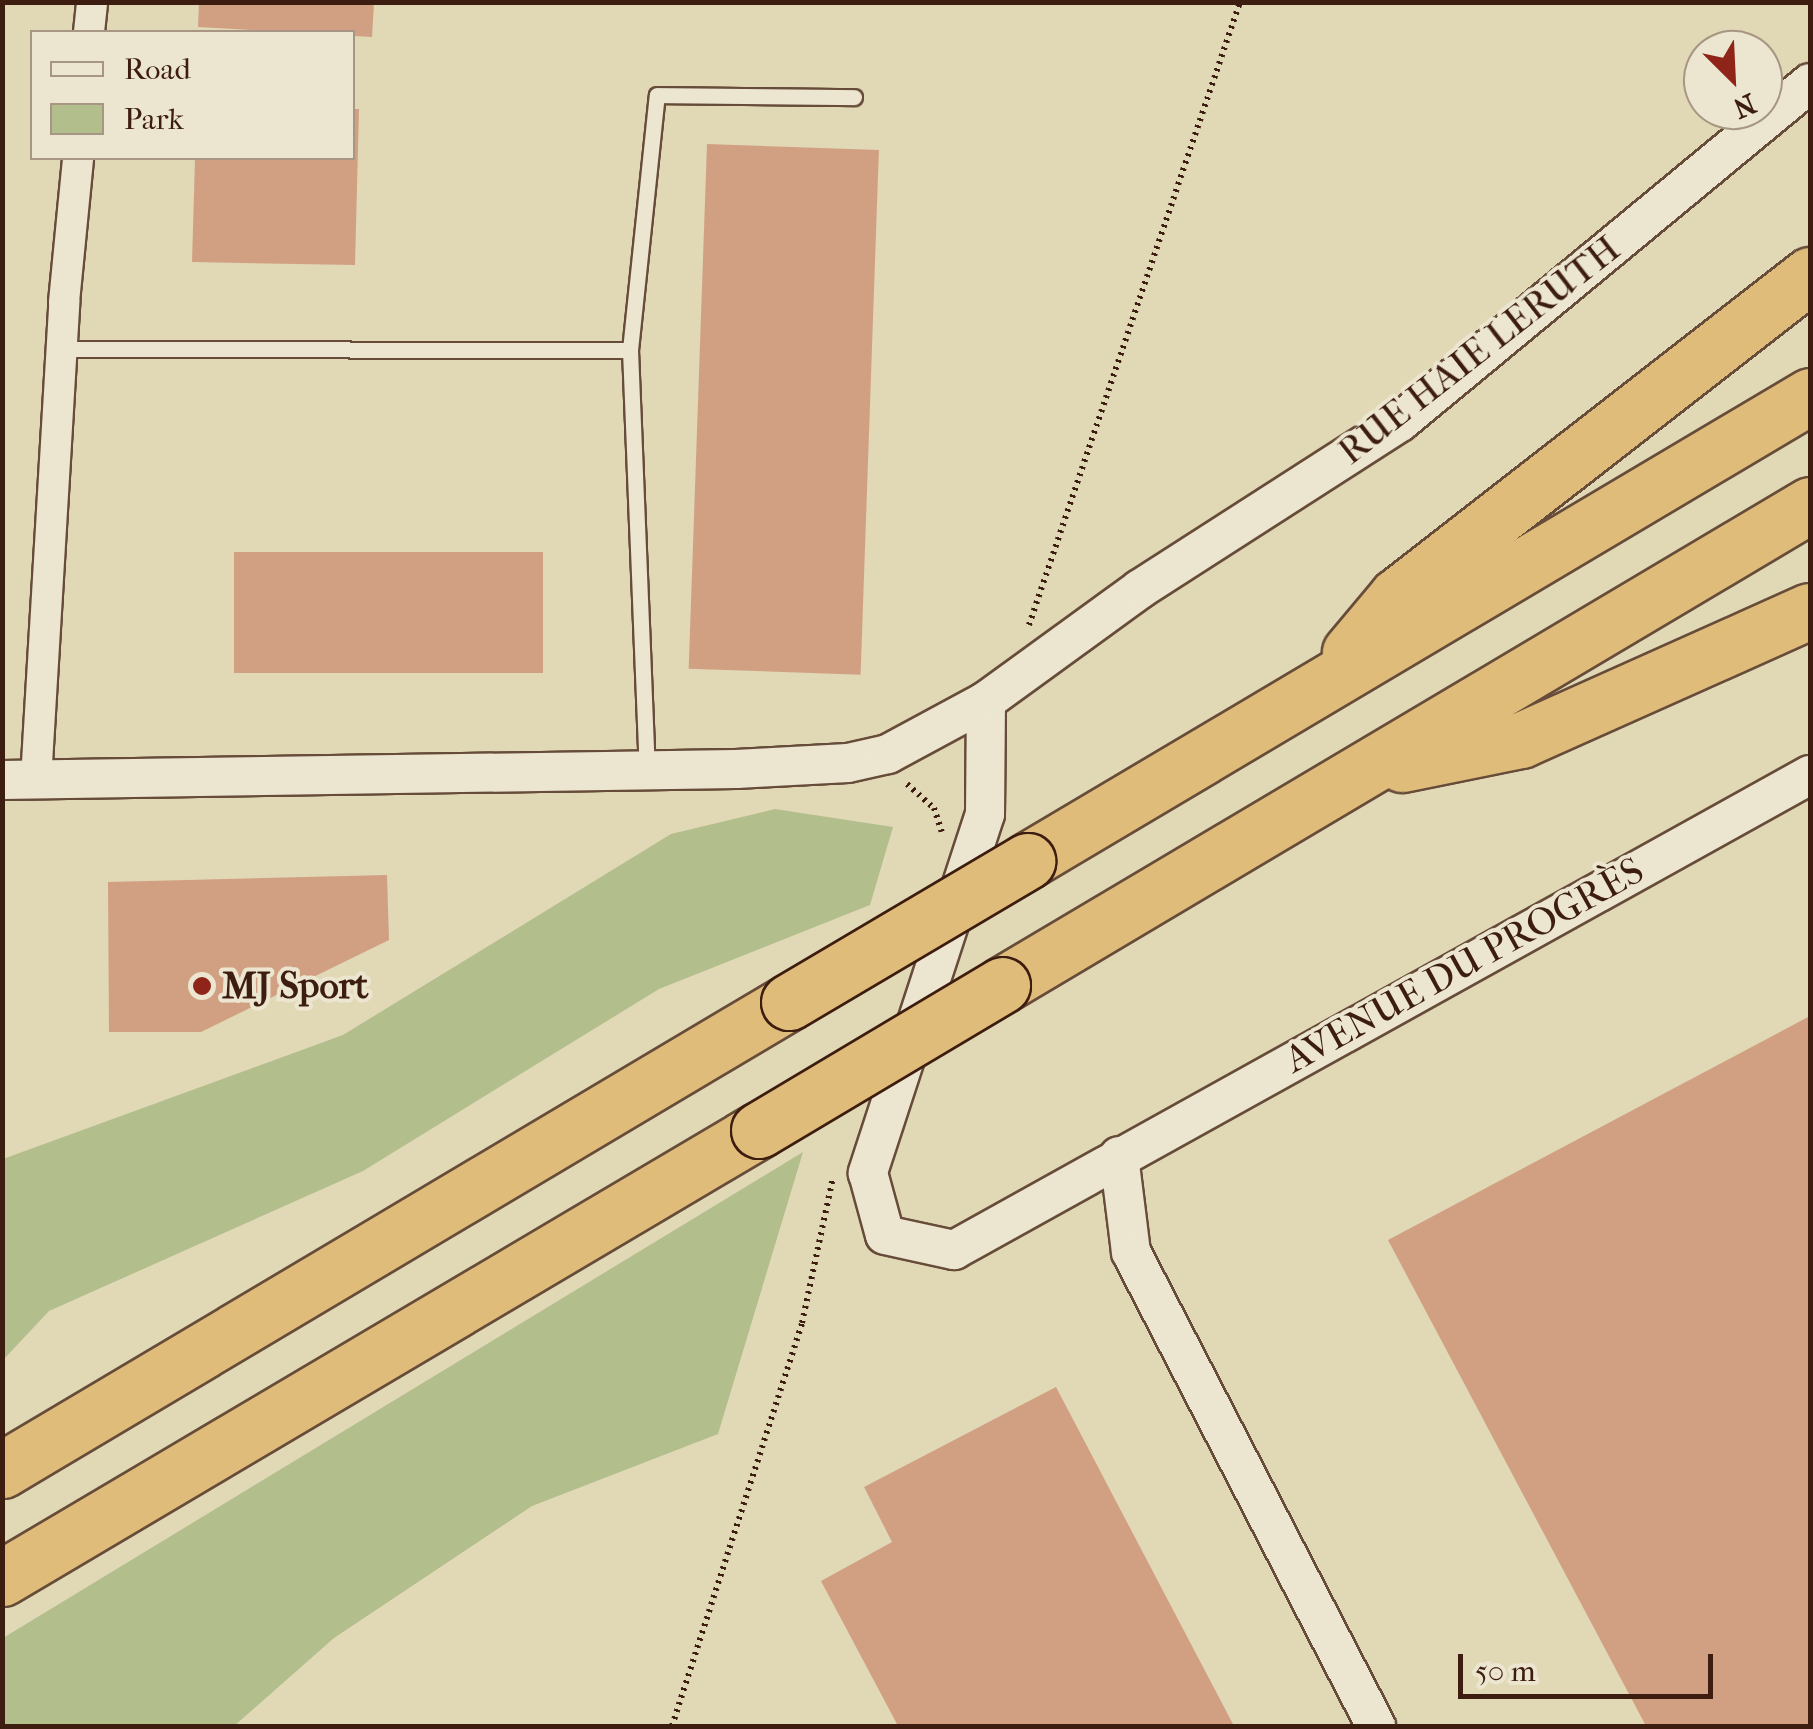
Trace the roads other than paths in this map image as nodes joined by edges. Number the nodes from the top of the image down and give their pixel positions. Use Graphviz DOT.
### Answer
graph roads {
  1 [pos="92,2"];
  2 [pos="89,30"];
  3 [pos="1810,84"];
  4 [pos="854,97"];
  5 [pos="78,160"];
  6 [pos="1810,275"];
  7 [pos="62,350"];
  8 [pos="630,350"];
  9 [pos="1810,396"];
  10 [pos="1810,505"];
  11 [pos="1810,611"];
  12 [pos="1320,687"];
  13 [pos="986,701"];
  14 [pos="647,771"];
  15 [pos="1360,772"];
  16 [pos="1810,775"];
  17 [pos="20,780"];
  18 [pos="1118,1156"];
  19 [pos="2,1470"];
  20 [pos="2,1578"];
  21 [pos="1376,1726"];
  1 -- 2 [label="street"];
  3 -- 13 [label="street, RUE HAIE LERUTH"];
  4 -- 8 [label="lane"];
  5 -- 7 [label="street"];
  6 -- 12 [label="highway"];
  7 -- 8 [label="lane"];
  7 -- 17 [label="street"];
  8 -- 14 [label="lane"];
  9 -- 12 [label="highway"];
  10 -- 15 [label="highway"];
  11 -- 15 [label="highway"];
  12 -- 19 [label="highway, bridge"];
  13 -- 14 [label="street, RUE HAIE LERUTH"];
  13 -- 18 [label="street, AVENUE DU PROGRÈS"];
  14 -- 17 [label="street, RUE HAIE LERUTH"];
  15 -- 20 [label="highway, bridge"];
  16 -- 18 [label="street, AVENUE DU PROGRÈS"];
  18 -- 21 [label="street"];
}
